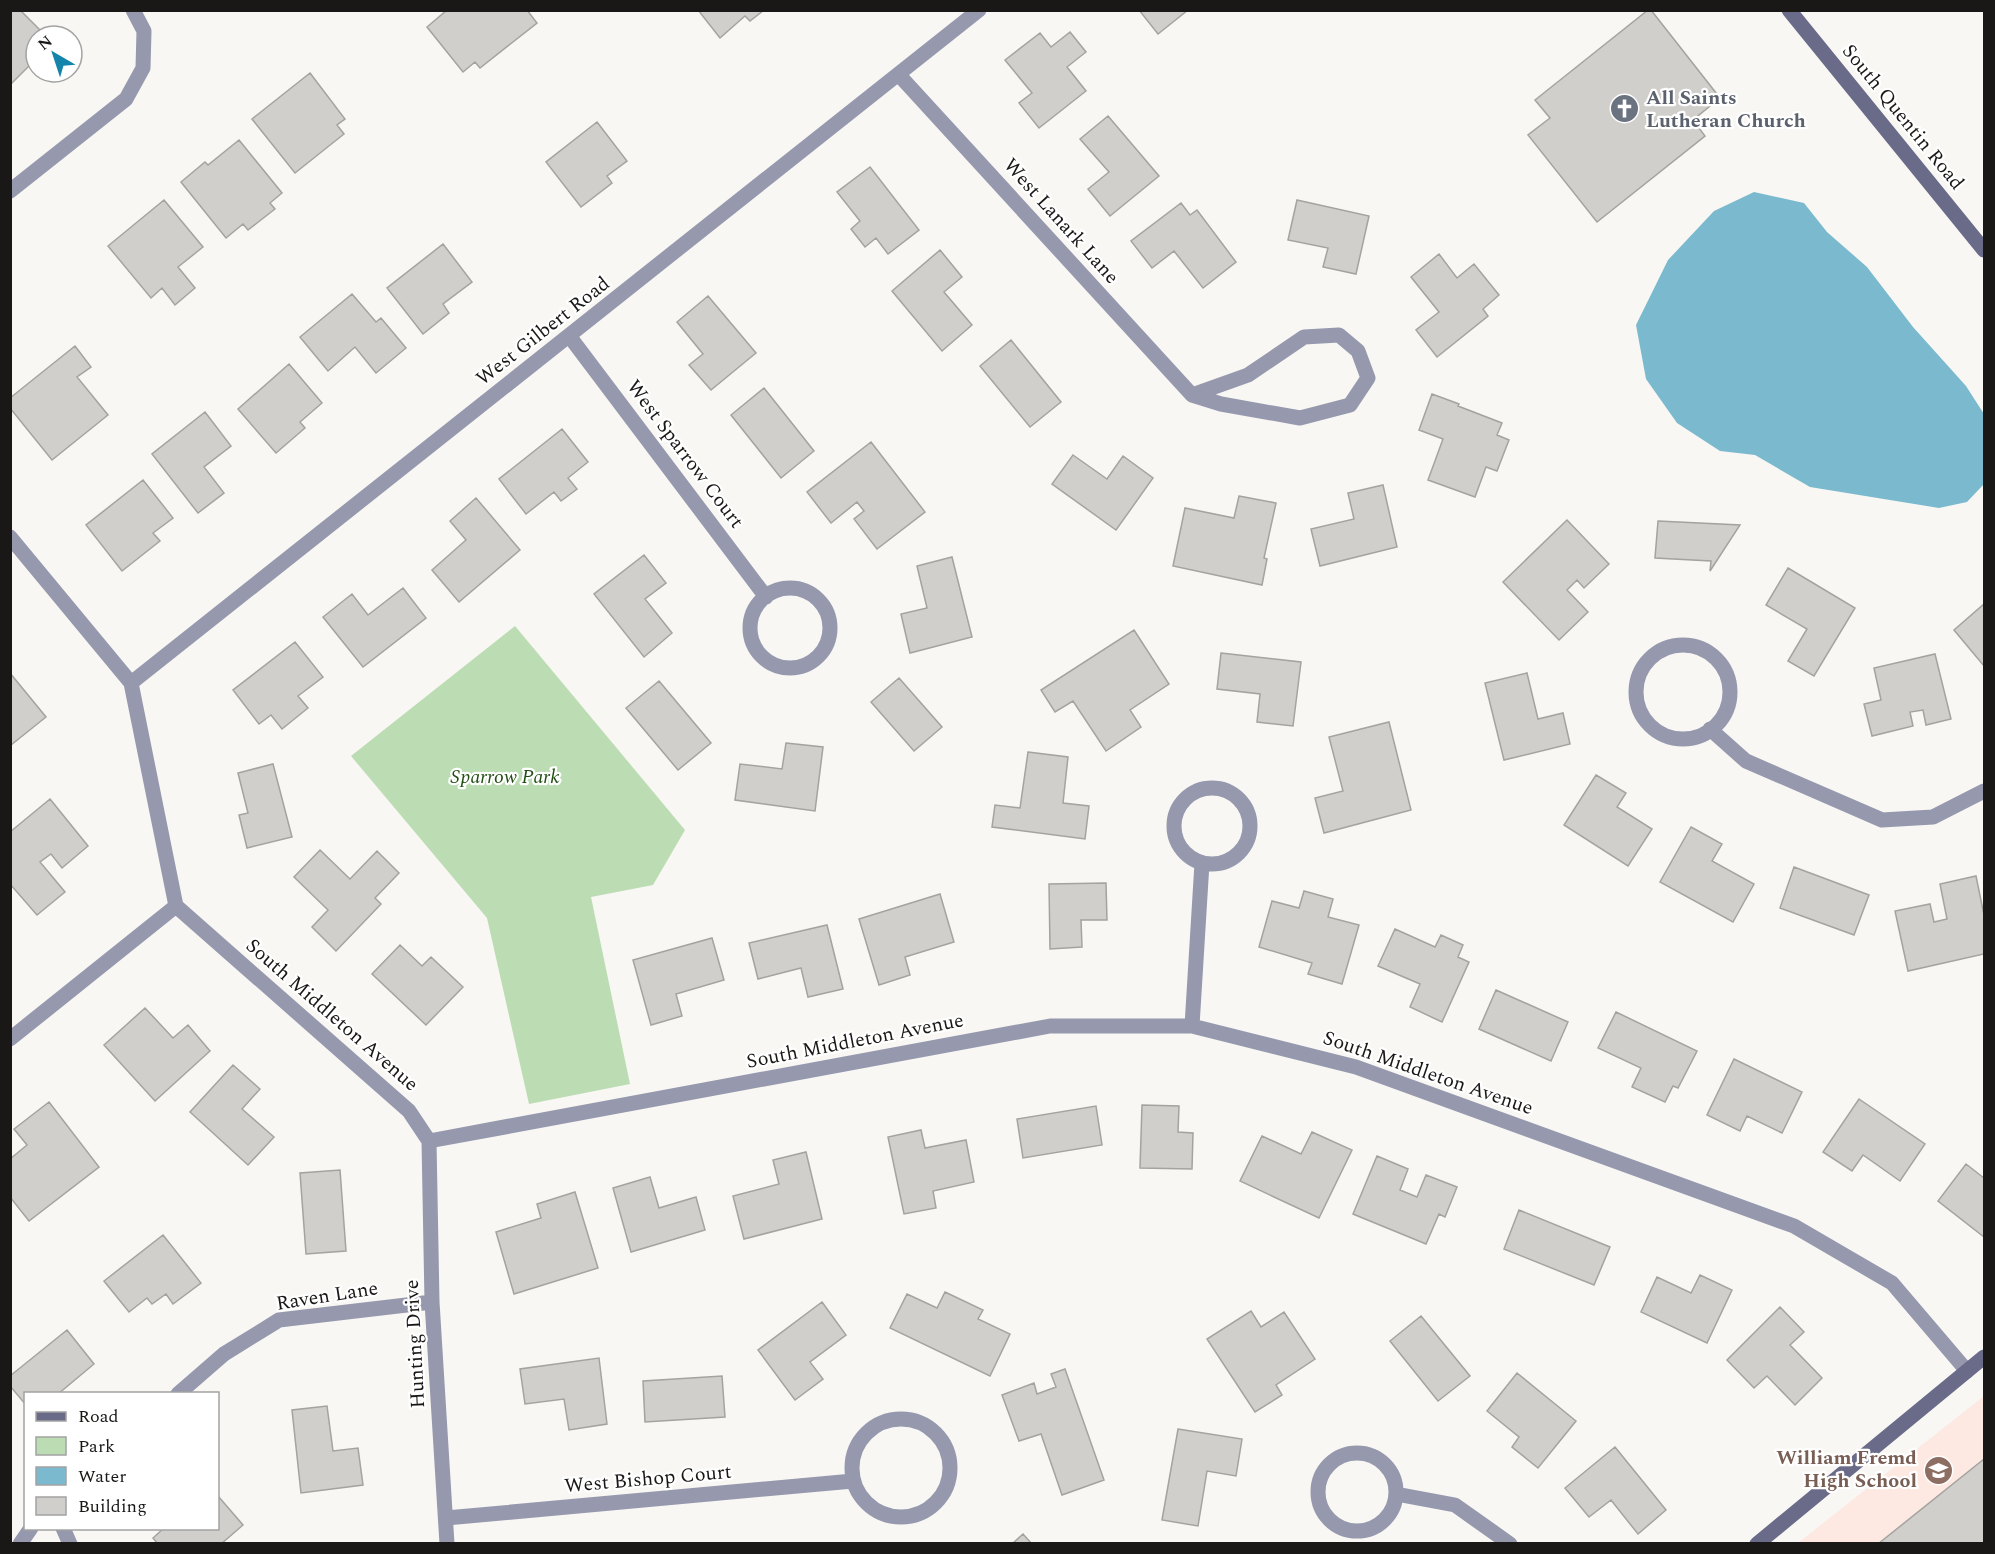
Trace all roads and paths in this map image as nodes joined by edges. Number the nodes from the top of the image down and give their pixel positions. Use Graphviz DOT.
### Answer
graph roads {
  1 [pos="133,10"];
  2 [pos="980,10"];
  3 [pos="1789,10"];
  4 [pos="899,75"];
  5 [pos="10,191"];
  6 [pos="1984,250"];
  7 [pos="570,337"];
  8 [pos="1192,395"];
  9 [pos="10,537"];
  10 [pos="766,597"];
  11 [pos="131,683"];
  12 [pos="1710,729"];
  13 [pos="1984,791"];
  14 [pos="1202,863"];
  15 [pos="176,906"];
  16 [pos="1192,1026"];
  17 [pos="10,1039"];
  18 [pos="429,1141"];
  19 [pos="432,1302"];
  20 [pos="1984,1357"];
  21 [pos="1967,1371"];
  22 [pos="180,1392"];
  23 [pos="853,1481"];
  24 [pos="1396,1494"];
  25 [pos="446,1518"];
  26 [pos="30,1530"];
  27 [pos="64,1530"];
  28 [pos="20,1544"];
  29 [pos="70,1544"];
  30 [pos="447,1544"];
  31 [pos="1510,1544"];
  32 [pos="1756,1544"];
  1 -- 5 [label="street"];
  2 -- 4 [label="street, West Gilbert Road"];
  3 -- 6 [label="main road, South Quentin Road"];
  4 -- 7 [label="street, West Gilbert Road"];
  4 -- 8 [label="street, West Lanark Lane"];
  7 -- 10 [label="street, West Sparrow Court"];
  7 -- 11 [label="street, West Gilbert Road"];
  8 -- 8 [label="street"];
  9 -- 11 [label="street"];
  10 -- 10 [label="street"];
  11 -- 15 [label="street"];
  12 -- 12 [label="street"];
  12 -- 13 [label="street"];
  14 -- 14 [label="street"];
  14 -- 16 [label="street"];
  15 -- 17 [label="street"];
  15 -- 18 [label="street, South Middleton Avenue"];
  16 -- 18 [label="street, South Middleton Avenue"];
  16 -- 21 [label="street, South Middleton Avenue"];
  18 -- 19 [label="street, Hunting Drive"];
  19 -- 22 [label="street, Raven Lane"];
  19 -- 25 [label="street, Hunting Drive"];
  20 -- 21 [label="main road"];
  21 -- 32 [label="main road"];
  23 -- 23 [label="street"];
  23 -- 25 [label="street, West Bishop Court"];
  24 -- 24 [label="street"];
  24 -- 31 [label="street"];
  25 -- 30 [label="street, Hunting Drive"];
  26 -- 28 [label="street"];
  27 -- 29 [label="street"];
}
